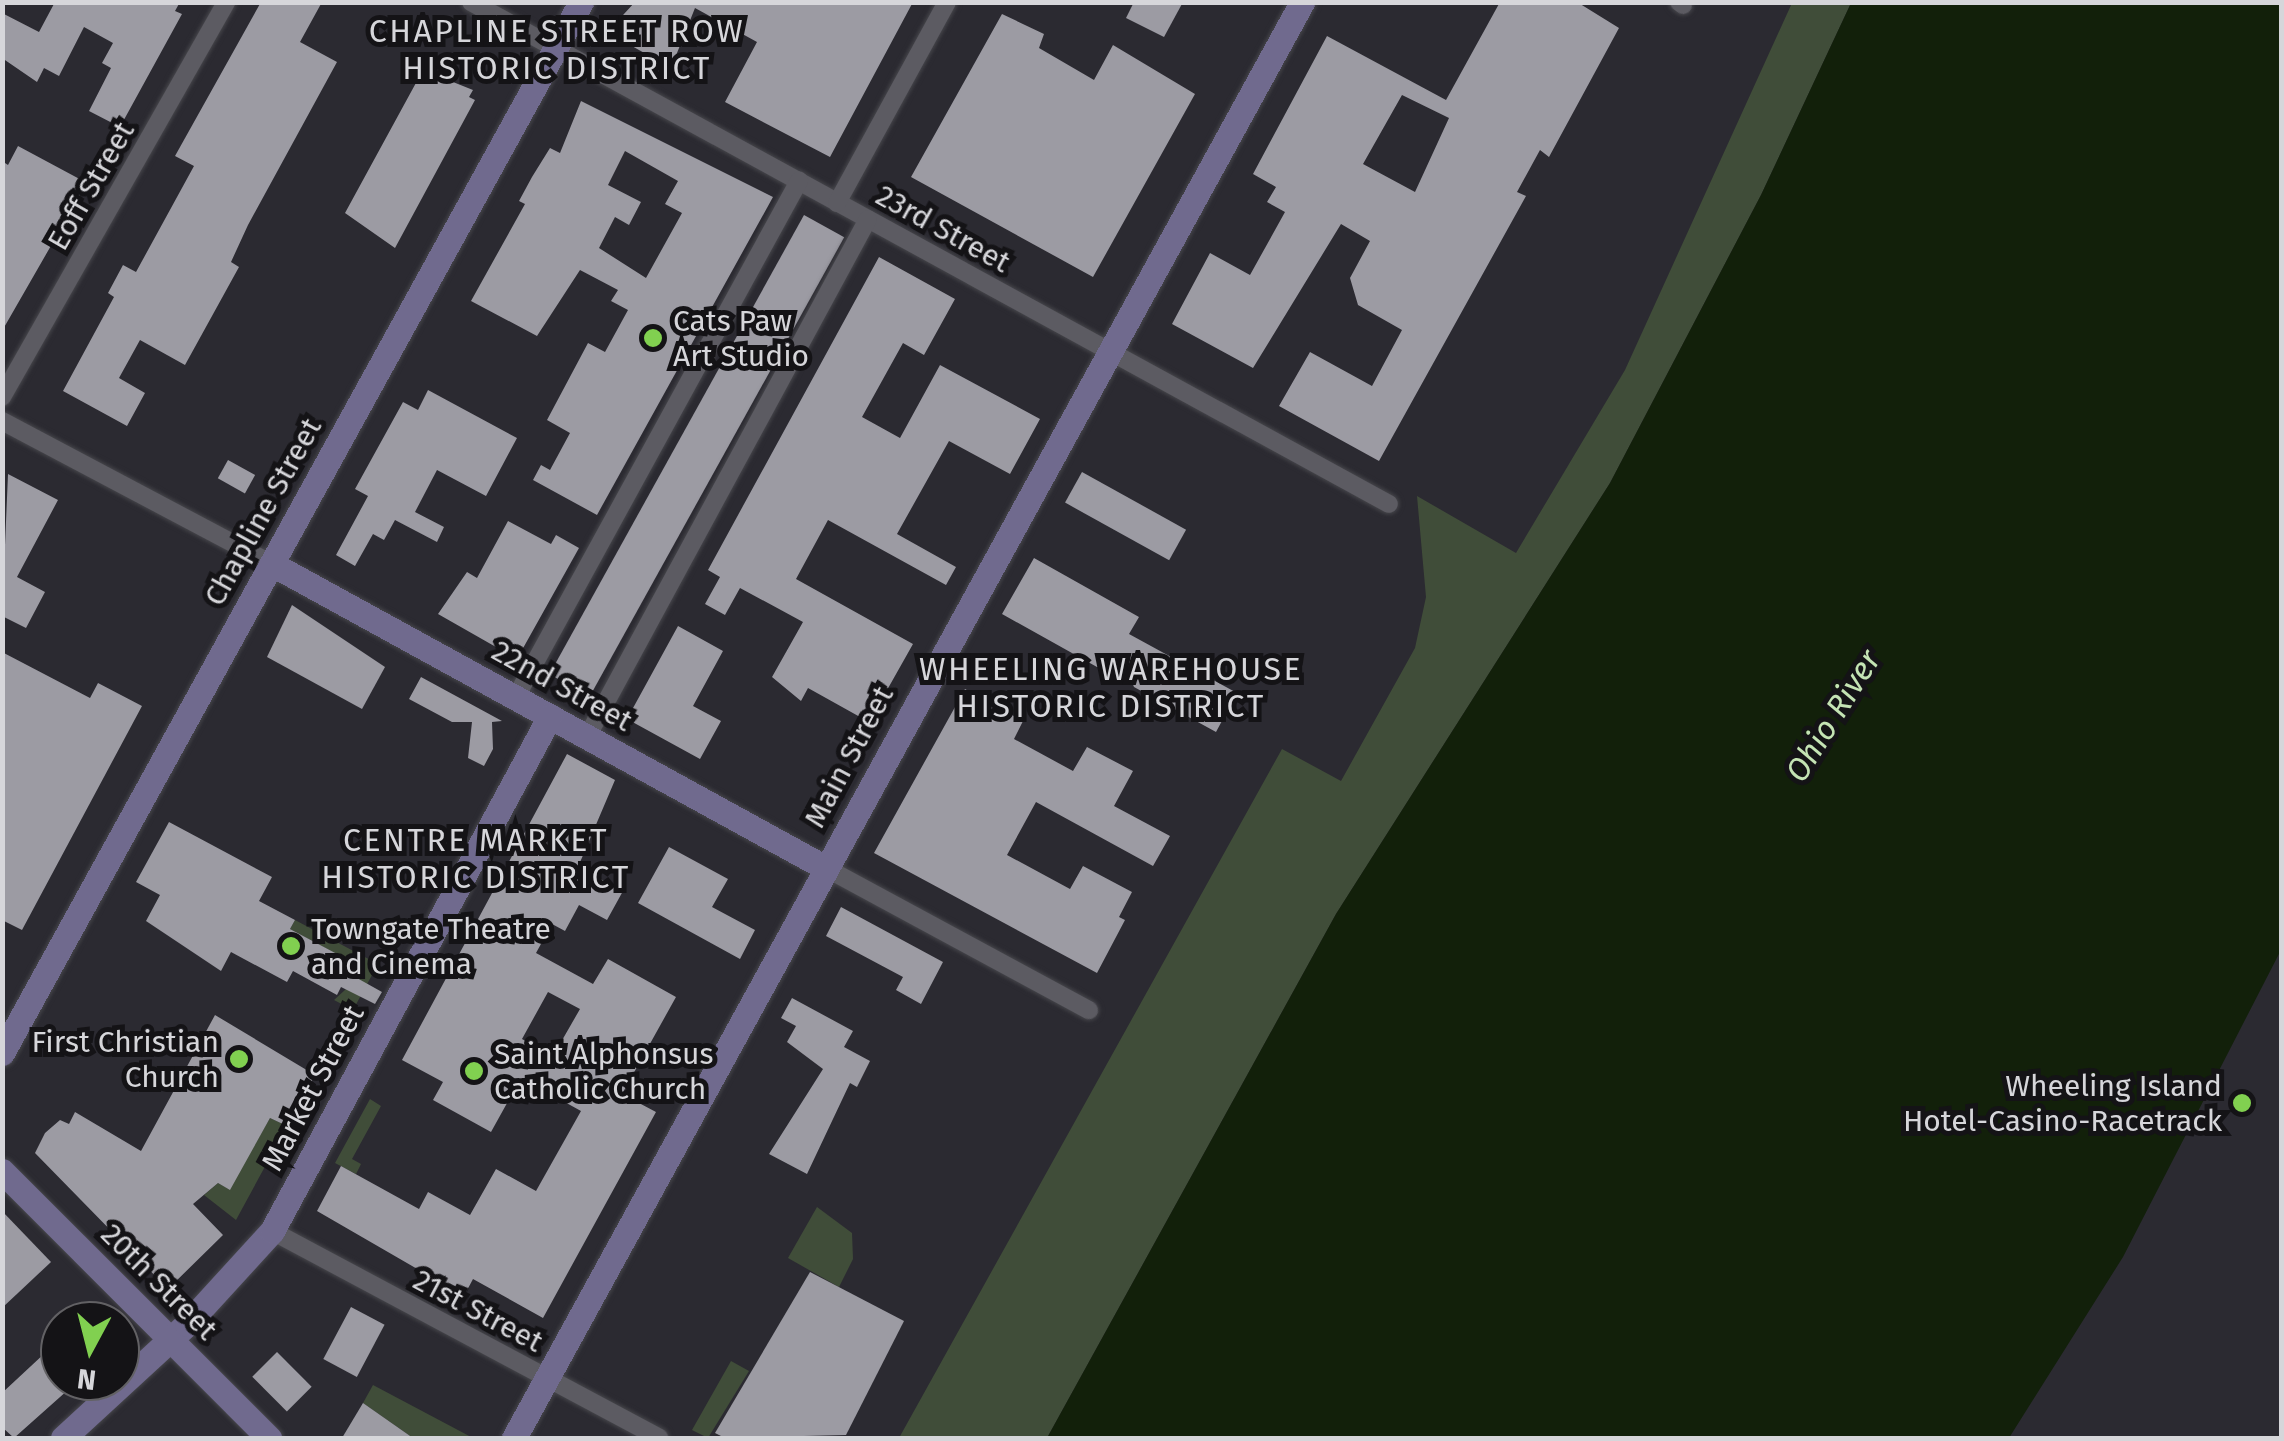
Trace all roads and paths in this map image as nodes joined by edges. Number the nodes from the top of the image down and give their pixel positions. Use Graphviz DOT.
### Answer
graph roads {
  1 [pos="226,2"];
  2 [pos="471,2"];
  3 [pos="582,2"];
  4 [pos="947,2"];
  5 [pos="1302,2"];
  6 [pos="556,48"];
  7 [pos="799,181"];
  8 [pos="837,202"];
  9 [pos="868,219"];
  10 [pos="1109,351"];
  11 [pos="2,397"];
  12 [pos="2,421"];
  13 [pos="1389,504"];
  14 [pos="272,564"];
  15 [pos="516,698"];
  16 [pos="550,716"];
  17 [pos="587,737"];
  18 [pos="826,868"];
  19 [pos="1089,1010"];
  20 [pos="2,1053"];
  21 [pos="2,1170"];
  22 [pos="272,1231"];
  23 [pos="170,1340"];
  24 [pos="548,1379"];
  25 [pos="63,1438"];
  26 [pos="269,1438"];
  27 [pos="514,1438"];
  28 [pos="659,1438"];
  1 -- 11 [label="street, Eoff Street"];
  2 -- 6 [label="street, 23rd Street"];
  3 -- 6 [label="street, Chapline Street"];
  4 -- 8 [label="street"];
  5 -- 10 [label="street, Main Street"];
  6 -- 7 [label="street, 23rd Street"];
  6 -- 14 [label="street, Chapline Street"];
  7 -- 8 [label="street, 23rd Street"];
  7 -- 15 [label="street"];
  8 -- 9 [label="street, 23rd Street"];
  9 -- 10 [label="street, 23rd Street"];
  9 -- 17 [label="street"];
  10 -- 13 [label="street, 23rd Street"];
  10 -- 18 [label="street, Main Street"];
  12 -- 14 [label="street, 22nd Street"];
  14 -- 15 [label="street, 22nd Street"];
  14 -- 20 [label="street, Chapline Street"];
  15 -- 16 [label="street, 22nd Street"];
  16 -- 17 [label="street, 22nd Street"];
  16 -- 22 [label="street, Market Street"];
  17 -- 18 [label="street, 22nd Street"];
  18 -- 19 [label="street, 22nd Street"];
  18 -- 24 [label="street, Main Street"];
  21 -- 23 [label="street, 20th Street"];
  22 -- 23 [label="street, Market Street"];
  22 -- 24 [label="street, 21st Street"];
  23 -- 25 [label="street, Market Street"];
  23 -- 26 [label="street, 20th Street"];
  24 -- 27 [label="street, Main Street"];
  24 -- 28 [label="street, 21st Street"];
}
